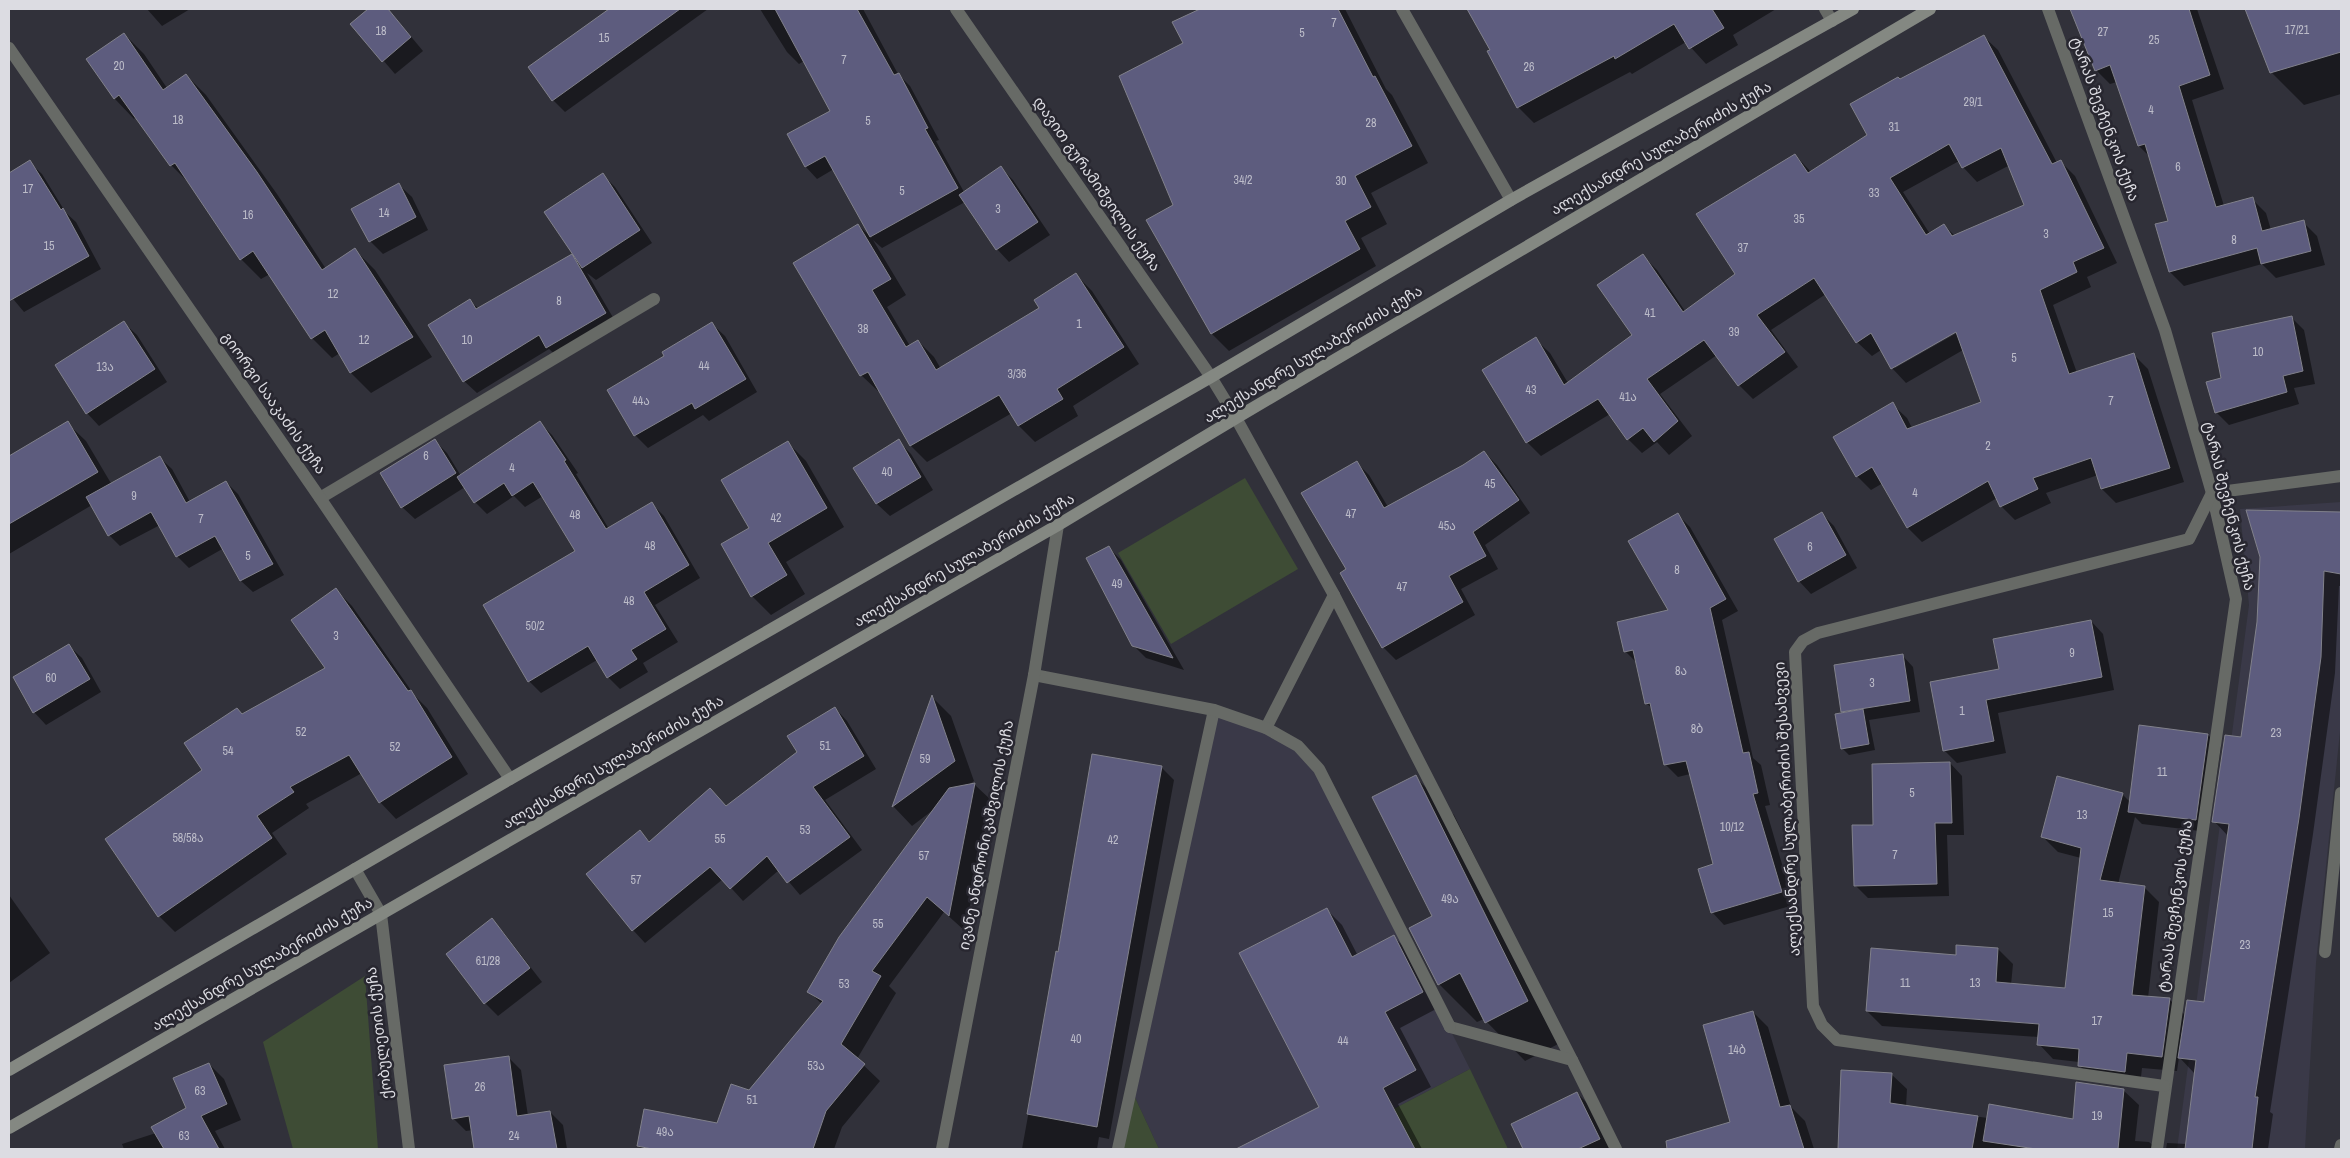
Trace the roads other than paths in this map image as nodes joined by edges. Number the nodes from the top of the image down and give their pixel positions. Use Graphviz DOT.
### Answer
graph roads {
  1 [pos="956,9"];
  2 [pos="1402,9"];
  3 [pos="1825,9"];
  4 [pos="1853,9"];
  5 [pos="1930,9"];
  6 [pos="2048,9"];
  7 [pos="1832,21"];
  8 [pos="9,48"];
  9 [pos="1511,200"];
  10 [pos="654,299"];
  11 [pos="1212,377"];
  12 [pos="1236,418"];
  13 [pos="2341,476"];
  14 [pos="2212,493"];
  15 [pos="320,498"];
  16 [pos="1058,525"];
  17 [pos="1334,596"];
  18 [pos="1034,675"];
  19 [pos="1214,710"];
  20 [pos="1266,728"];
  21 [pos="510,778"];
  22 [pos="2341,793"];
  23 [pos="355,869"];
  24 [pos="381,914"];
  25 [pos="2325,952"];
  26 [pos="1572,1060"];
  27 [pos="9,1070"];
  28 [pos="2164,1086"];
  29 [pos="9,1128"];
  30 [pos="2341,1145"];
  31 [pos="409,1149"];
  32 [pos="942,1149"];
  33 [pos="1118,1149"];
  34 [pos="1616,1149"];
  35 [pos="2157,1149"];
  36 [pos="2340,1149"];
  1 -- 11 [label="street, დავით გურამიშვილის ქუჩა"];
  2 -- 9 [label="street"];
  3 -- 7 [label="street"];
  4 -- 7 [label="street, ალექსანდრე სულაბერიძის ქუჩა"];
  5 -- 12 [label="street, ალექსანდრე სულაბერიძის ქუჩა"];
  6 -- 14 [label="street, ტარას შევჩენკოს ქუჩა"];
  7 -- 9 [label="street, ალექსანდრე სულაბერიძის ქუჩა"];
  8 -- 15 [label="street, გიორგი სააკაძის ქუჩა"];
  9 -- 11 [label="street, ალექსანდრე სულაბერიძის ქუჩა"];
  10 -- 15 [label="street"];
  11 -- 12 [label="street, დავით გურამიშვილის ქუჩა"];
  11 -- 21 [label="street, ალექსანდრე სულაბერიძის ქუჩა"];
  12 -- 16 [label="street, ალექსანდრე სულაბერიძის ქუჩა"];
  12 -- 17 [label="street, დავით გურამიშვილის ქუჩა"];
  13 -- 14 [label="street"];
  14 -- 28 [label="street, ტარას შევჩენკოს ქუჩა"];
  14 -- 28 [label="street, ალექსანდრე სულაბერიძის შესახვევი"];
  15 -- 21 [label="street, გიორგი სააკაძის ქუჩა"];
  16 -- 18 [label="street, ივანე ანდრონიკაშვილის ქუჩა"];
  16 -- 24 [label="street, ალექსანდრე სულაბერიძის ქუჩა"];
  17 -- 20 [label="street"];
  17 -- 26 [label="street, დავით გურამიშვილის ქუჩა"];
  18 -- 19 [label="street"];
  18 -- 32 [label="street, ივანე ანდრონიკაშვილის ქუჩა"];
  19 -- 20 [label="street"];
  19 -- 33 [label="street"];
  20 -- 26 [label="street"];
  21 -- 23 [label="street, ალექსანდრე სულაბერიძის ქუჩა"];
  22 -- 25 [label="street"];
  23 -- 24 [label="street"];
  23 -- 27 [label="street, ალექსანდრე სულაბერიძის ქუჩა"];
  24 -- 29 [label="street, ალექსანდრე სულაბერიძის ქუჩა"];
  24 -- 31 [label="street, ქობულეთის ქუჩა"];
  26 -- 34 [label="street, დავით გურამიშვილის ქუჩა"];
  28 -- 35 [label="street, ტარას შევჩენკოს ქუჩა"];
  30 -- 36 [label="street"];
}
